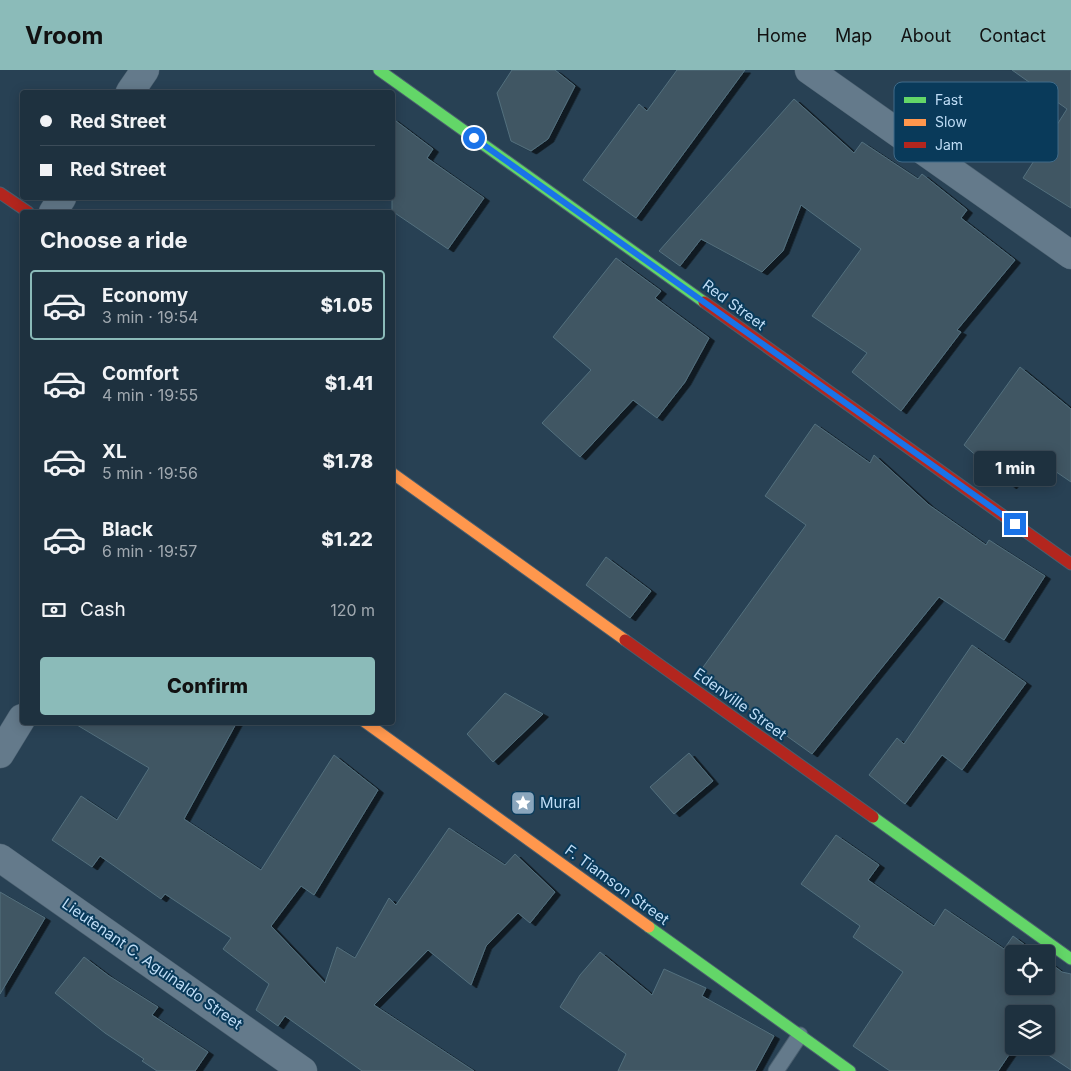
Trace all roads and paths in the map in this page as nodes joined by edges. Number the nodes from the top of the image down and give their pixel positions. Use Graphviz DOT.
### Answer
graph roads {
  1 [pos="145,70"];
  2 [pos="379,70"];
  3 [pos="809,70"];
  4 [pos="131,90"];
  5 [pos="894,130"];
  6 [pos="939,162"];
  7 [pos="0,193"];
  8 [pos="25,210"];
  9 [pos="1071,255"];
  10 [pos="395,475"];
  11 [pos="1068,557"];
  12 [pos="20,721"];
  13 [pos="369,725"];
  14 [pos="0,754"];
  15 [pos="0,858"];
  16 [pos="1071,960"];
  17 [pos="800,1035"];
  18 [pos="304,1071"];
  19 [pos="776,1071"];
  20 [pos="850,1071"];
  1 -- 4 [label="street"];
  2 -- 11 [label="street, Red Street"];
  3 -- 5 [label="street"];
  6 -- 9 [label="street"];
  7 -- 8 [label="street"];
  10 -- 16 [label="street, Edenville Street"];
  12 -- 14 [label="street"];
  13 -- 17 [label="street, F. Tiamson Street"];
  15 -- 18 [label="street, Lieutenant C. Aguinaldo Street"];
  17 -- 19 [label="lane"];
  17 -- 20 [label="street, F. Tiamson Street"];
}
